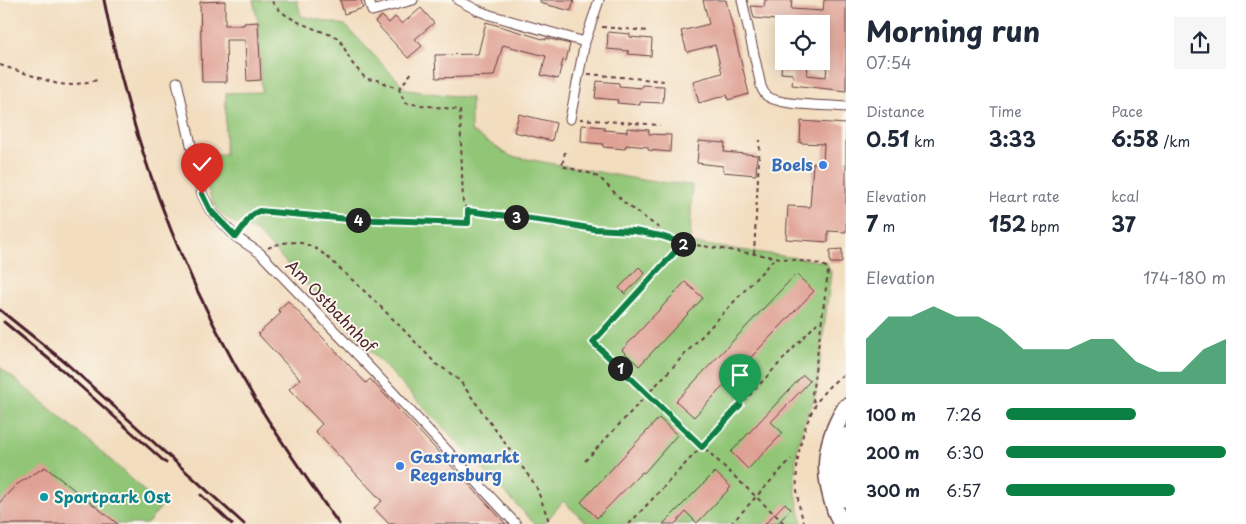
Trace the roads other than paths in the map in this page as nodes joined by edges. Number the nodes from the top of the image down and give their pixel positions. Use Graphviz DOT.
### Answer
graph roads {
  1 [pos="369,0"];
  2 [pos="413,0"];
  3 [pos="458,0"];
  4 [pos="599,0"];
  5 [pos="742,0"];
  6 [pos="585,42"];
  7 [pos="177,82"];
  8 [pos="846,106"];
  9 [pos="570,118"];
  10 [pos="846,407"];
  11 [pos="846,436"];
  12 [pos="846,499"];
  13 [pos="516,524"];
  14 [pos="841,524"];
  1 -- 2 [label="street"];
  3 -- 6 [label="street"];
  4 -- 6 [label="street"];
  5 -- 8 [label="street"];
  6 -- 9 [label="street"];
  7 -- 13 [label="street, Am Ostbahnhof"];
  10 -- 14 [label="highway"];
  11 -- 12 [label="highway"];
}
